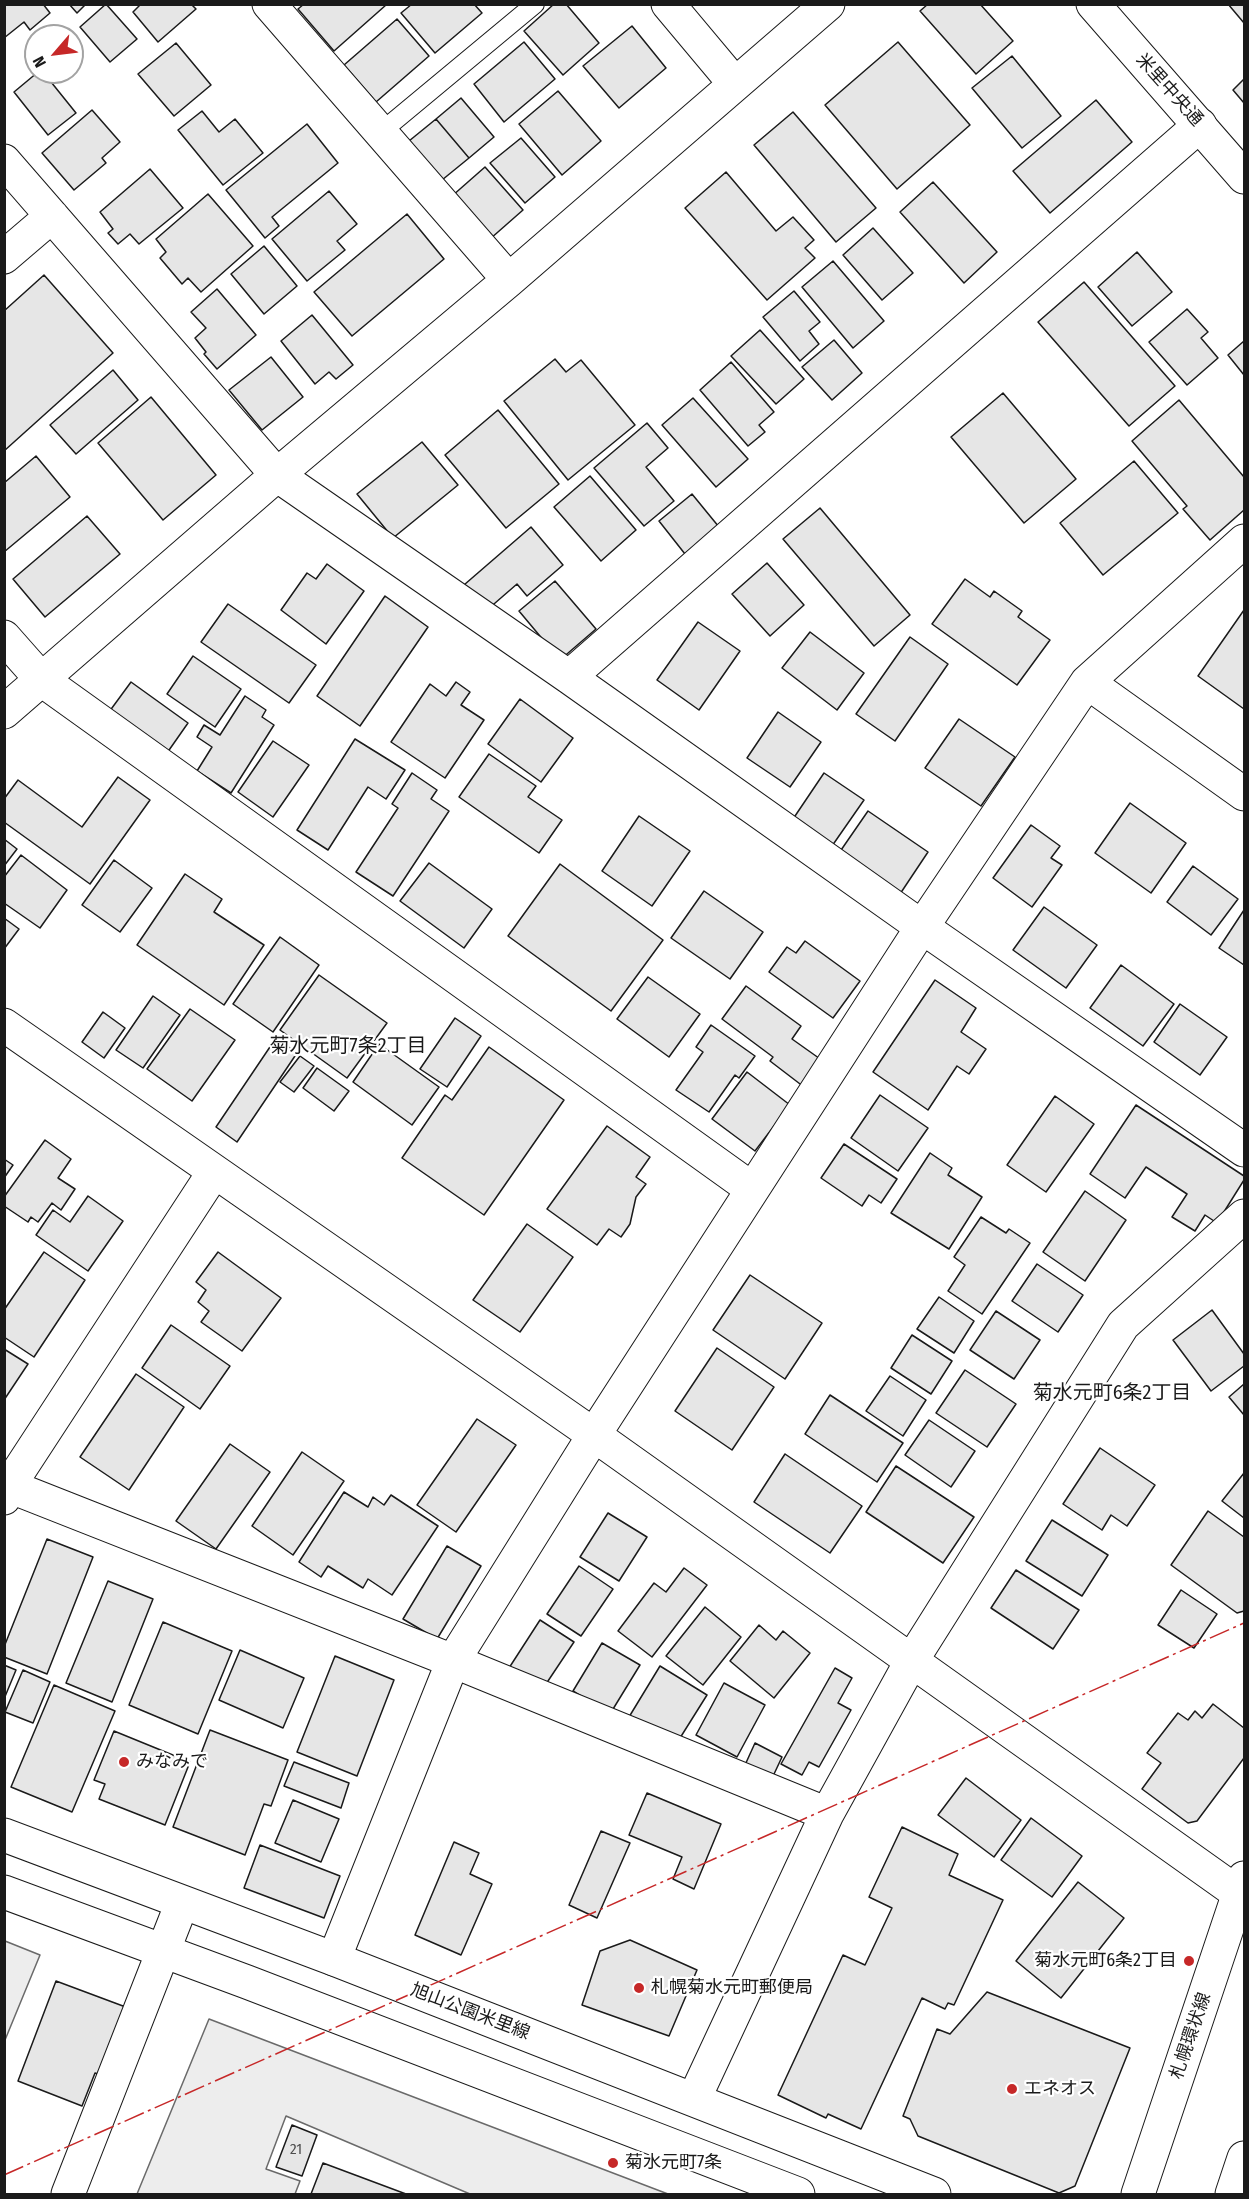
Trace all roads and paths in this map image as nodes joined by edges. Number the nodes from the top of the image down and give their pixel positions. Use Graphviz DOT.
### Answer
graph roads {
  1 [pos="535,4"];
  2 [pos="668,4"];
  3 [pos="828,4"];
  4 [pos="1093,4"];
  5 [pos="270,5"];
  6 [pos="735,84"];
  7 [pos="1200,125"];
  8 [pos="381,132"];
  9 [pos="4,161"];
  10 [pos="1245,177"];
  11 [pos="52,216"];
  12 [pos="4,257"];
  13 [pos="509,280"];
  14 [pos="277,475"];
  15 [pos="1245,542"];
  16 [pos="4,637"];
  17 [pos="568,676"];
  18 [pos="42,681"];
  19 [pos="1087,682"];
  20 [pos="4,712"];
  21 [pos="1245,794"];
  22 [pos="922,927"];
  23 [pos="4,1025"];
  24 [pos="1245,1150"];
  25 [pos="214,1172"];
  26 [pos="752,1189"];
  27 [pos="1245,1216"];
  28 [pos="594,1435"];
  29 [pos="6,1490"];
  30 [pos="912,1660"];
  31 [pos="453,1661"];
  32 [pos="826,1814"];
  33 [pos="4,1835"];
  34 [pos="1241,1885"];
  35 [pos="4,1893"];
  36 [pos="182,1903"];
  37 [pos="163,1952"];
  38 [pos="334,1959"];
  39 [pos="694,2099"];
  40 [pos="1245,2158"];
  41 [pos="782,2192"];
  42 [pos="69,2194"];
  43 [pos="934,2194"];
  44 [pos="1138,2194"];
  45 [pos="1232,2194"];
  1 -- 8 [label="lane"];
  2 -- 6 [label="street"];
  3 -- 6 [label="street"];
  4 -- 7 [label="street, 米里中央通"];
  5 -- 8 [label="street"];
  6 -- 13 [label="street"];
  7 -- 10 [label="street, 米里中央通"];
  7 -- 17 [label="street"];
  8 -- 13 [label="street"];
  9 -- 11 [label="street"];
  11 -- 12 [label="street"];
  11 -- 14 [label="street"];
  13 -- 14 [label="street"];
  14 -- 17 [label="street"];
  14 -- 18 [label="street"];
  15 -- 19 [label="street"];
  16 -- 18 [label="street"];
  17 -- 22 [label="street"];
  18 -- 20 [label="street"];
  18 -- 26 [label="street"];
  19 -- 21 [label="street"];
  19 -- 22 [label="street"];
  22 -- 24 [label="street"];
  22 -- 26 [label="street"];
  23 -- 25 [label="street"];
  25 -- 28 [label="street"];
  25 -- 29 [label="street"];
  26 -- 28 [label="street"];
  27 -- 30 [label="street"];
  28 -- 30 [label="street"];
  28 -- 31 [label="street"];
  29 -- 31 [label="street"];
  30 -- 32 [label="street"];
  30 -- 34 [label="street"];
  31 -- 32 [label="street"];
  31 -- 38 [label="street"];
  32 -- 39 [label="street"];
  33 -- 36 [label="street, 旭山公園米里線"];
  34 -- 44 [label="street, 札幌環状線"];
  35 -- 37 [label="street"];
  36 -- 37 [label="street"];
  36 -- 38 [label="street, 旭山公園米里線"];
  37 -- 41 [label="street"];
  37 -- 42 [label="street"];
  38 -- 39 [label="street, 旭山公園米里線"];
  39 -- 43 [label="street, 旭山公園米里線"];
  40 -- 45 [label="street"];
}
